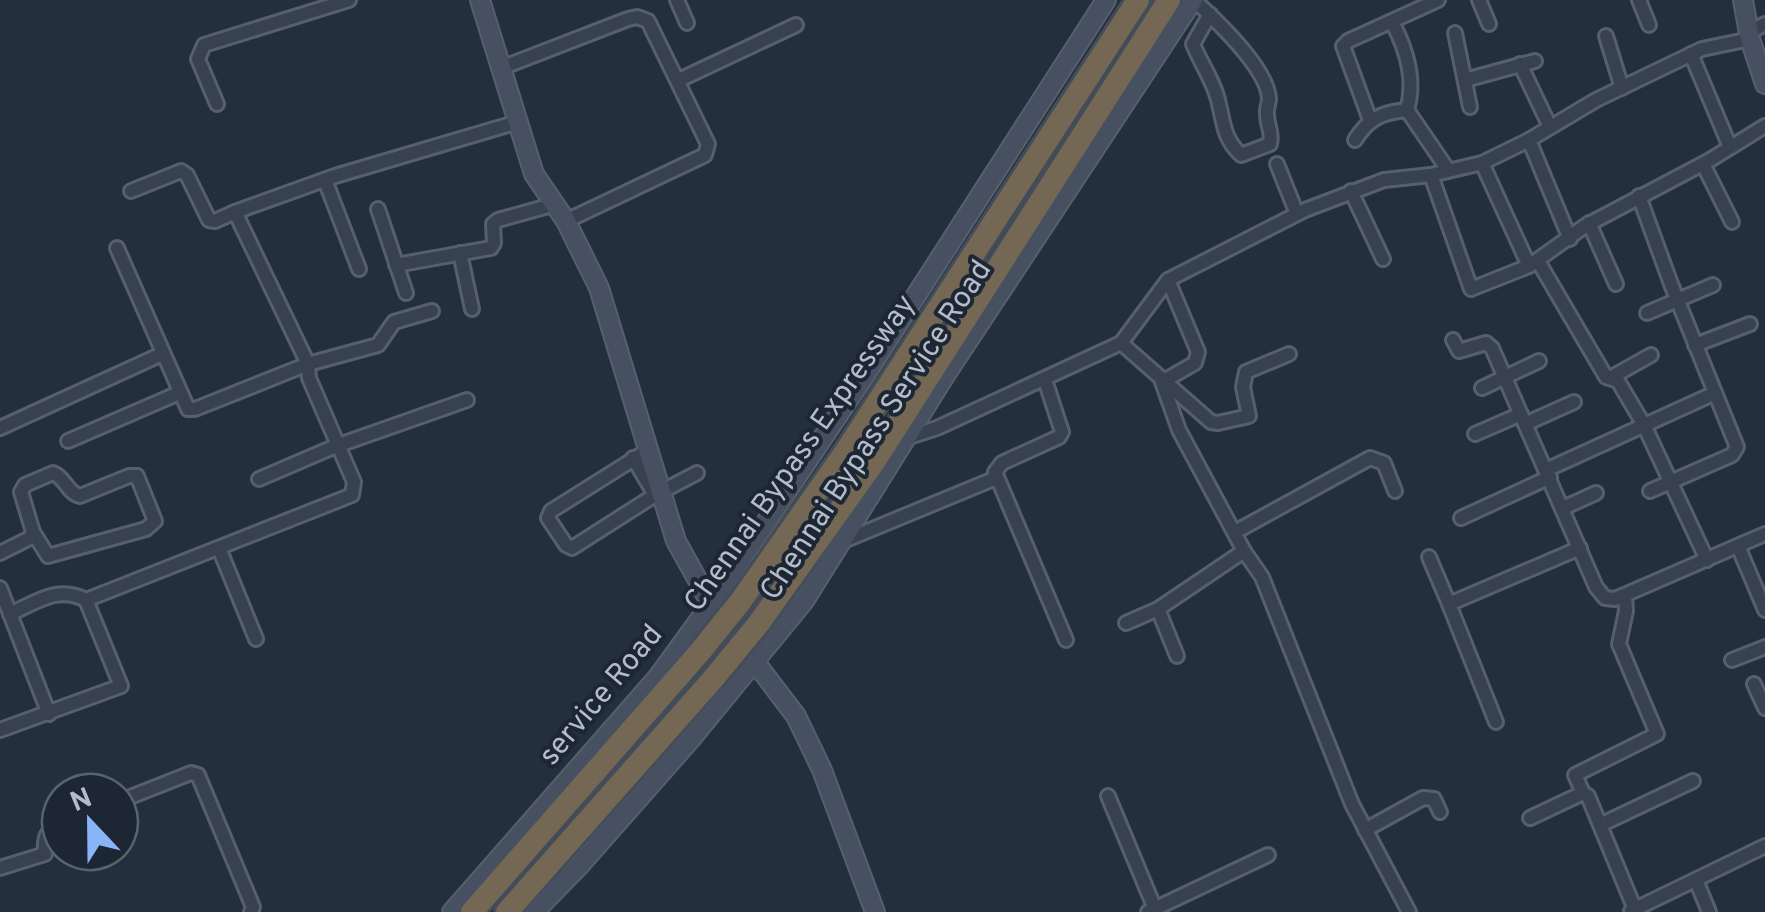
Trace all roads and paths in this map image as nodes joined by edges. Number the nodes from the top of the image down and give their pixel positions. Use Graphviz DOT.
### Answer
graph roads {
  1 [pos="348,0"];
  2 [pos="480,0"];
  3 [pos="677,0"];
  4 [pos="1106,0"];
  5 [pos="1138,0"];
  6 [pos="1169,0"];
  7 [pos="1194,0"];
  8 [pos="1438,0"];
  9 [pos="1479,0"];
  10 [pos="1638,0"];
  11 [pos="1743,0"];
  12 [pos="1210,14"];
  13 [pos="1392,22"];
  14 [pos="687,23"];
  15 [pos="1489,24"];
  16 [pos="1649,24"];
  17 [pos="796,26"];
  18 [pos="1755,32"];
  19 [pos="1455,33"];
  20 [pos="1606,36"];
  21 [pos="1691,54"];
  22 [pos="501,68"];
  23 [pos="678,80"];
  24 [pos="1465,80"];
  25 [pos="1765,84"];
  26 [pos="1622,88"];
  27 [pos="217,104"];
  28 [pos="1470,107"];
  29 [pos="1407,110"];
  30 [pos="1370,120"];
  31 [pos="518,122"];
  32 [pos="1550,126"];
  33 [pos="1765,126"];
  34 [pos="1355,140"];
  35 [pos="1529,140"];
  36 [pos="1730,148"];
  37 [pos="1482,163"];
  38 [pos="1276,164"];
  39 [pos="1703,164"];
  40 [pos="1448,170"];
  41 [pos="1432,175"];
  42 [pos="325,180"];
  43 [pos="132,192"];
  44 [pos="1351,192"];
  45 [pos="1640,196"];
  46 [pos="552,205"];
  47 [pos="378,209"];
  48 [pos="234,212"];
  49 [pos="1298,214"];
  50 [pos="566,222"];
  51 [pos="1732,222"];
  52 [pos="1590,224"];
  53 [pos="1570,239"];
  54 [pos="117,248"];
  55 [pos="460,253"];
  56 [pos="1383,259"];
  57 [pos="396,264"];
  58 [pos="1533,264"];
  59 [pos="358,269"];
  60 [pos="1168,280"];
  61 [pos="1616,284"];
  62 [pos="1713,285"];
  63 [pos="406,292"];
  64 [pos="1678,300"];
  65 [pos="472,309"];
  66 [pos="432,311"];
  67 [pos="1648,313"];
  68 [pos="1750,324"];
  69 [pos="1453,340"];
  70 [pos="1122,343"];
  71 [pos="1695,345"];
  72 [pos="162,354"];
  73 [pos="1289,354"];
  74 [pos="1652,355"];
  75 [pos="1539,361"];
  76 [pos="308,364"];
  77 [pos="1505,376"];
  78 [pos="1610,378"];
  79 [pos="1045,380"];
  80 [pos="1162,382"];
  81 [pos="1482,388"];
  82 [pos="179,393"];
  83 [pos="1715,393"];
  84 [pos="466,400"];
  85 [pos="1574,402"];
  86 [pos="1523,419"];
  87 [pos="1644,425"];
  88 [pos="0,428"];
  89 [pos="1475,434"];
  90 [pos="906,438"];
  91 [pos="68,441"];
  92 [pos="336,446"];
  93 [pos="641,454"];
  94 [pos="697,473"];
  95 [pos="1548,473"];
  96 [pos="996,478"];
  97 [pos="259,479"];
  98 [pos="1671,482"];
  99 [pos="1395,490"];
  100 [pos="1650,491"];
  101 [pos="658,493"];
  102 [pos="1596,494"];
  103 [pos="1563,508"];
  104 [pos="1461,518"];
  105 [pos="33,532"];
  106 [pos="1235,532"];
  107 [pos="1765,534"];
  108 [pos="841,542"];
  109 [pos="1738,546"];
  110 [pos="219,548"];
  111 [pos="1580,548"];
  112 [pos="1244,551"];
  113 [pos="0,553"];
  114 [pos="1428,557"];
  115 [pos="1707,560"];
  116 [pos="0,588"];
  117 [pos="1625,596"];
  118 [pos="86,600"];
  119 [pos="711,604"];
  120 [pos="1449,604"];
  121 [pos="1158,610"];
  122 [pos="1765,610"];
  123 [pos="10,614"];
  124 [pos="1126,623"];
  125 [pos="256,639"];
  126 [pos="1066,640"];
  127 [pos="1765,646"];
  128 [pos="1177,656"];
  129 [pos="755,659"];
  130 [pos="1732,660"];
  131 [pos="1754,684"];
  132 [pos="1765,708"];
  133 [pos="49,714"];
  134 [pos="1496,722"];
  135 [pos="0,730"];
  136 [pos="1693,781"];
  137 [pos="140,793"];
  138 [pos="1583,793"];
  139 [pos="1108,796"];
  140 [pos="1440,812"];
  141 [pos="1530,818"];
  142 [pos="1600,825"];
  143 [pos="1365,830"];
  144 [pos="1765,846"];
  145 [pos="1268,855"];
  146 [pos="40,856"];
  147 [pos="0,868"];
  148 [pos="1696,880"];
  149 [pos="1160,909"];
  150 [pos="1633,911"];
  151 [pos="252,912"];
  152 [pos="452,912"];
  153 [pos="472,912"];
  154 [pos="506,912"];
  155 [pos="534,912"];
  156 [pos="875,912"];
  157 [pos="1409,912"];
  158 [pos="1709,912"];
  1 -- 27 [label="street"];
  2 -- 22 [label="street"];
  3 -- 14 [label="street"];
  4 -- 119 [label="street, service Road"];
  5 -- 153 [label="highway, Chennai Bypass Expressway, bridge"];
  6 -- 154 [label="highway, Chennai Bypass Expressway, bridge"];
  7 -- 12 [label="street"];
  7 -- 90 [label="street, Chennai Bypass Service Road"];
  8 -- 13 [label="street"];
  9 -- 15 [label="street"];
  10 -- 16 [label="street"];
  11 -- 18 [label="street"];
  12 -- 12 [label="street"];
  13 -- 29 [label="street"];
  13 -- 30 [label="street"];
  17 -- 23 [label="street"];
  18 -- 21 [label="street"];
  18 -- 25 [label="street"];
  19 -- 24 [label="street"];
  20 -- 26 [label="street"];
  21 -- 26 [label="street"];
  21 -- 36 [label="street"];
  22 -- 23 [label="street"];
  22 -- 31 [label="street"];
  23 -- 50 [label="street"];
  24 -- 28 [label="street"];
  24 -- 32 [label="street"];
  26 -- 32 [label="street"];
  29 -- 30 [label="street"];
  29 -- 40 [label="street"];
  30 -- 34 [label="street"];
  31 -- 42 [label="street"];
  31 -- 46 [label="street"];
  32 -- 35 [label="street"];
  33 -- 36 [label="street"];
  35 -- 37 [label="street"];
  35 -- 53 [label="street"];
  36 -- 39 [label="street"];
  37 -- 40 [label="street"];
  37 -- 58 [label="street"];
  38 -- 49 [label="street"];
  39 -- 45 [label="street"];
  39 -- 51 [label="street"];
  40 -- 41 [label="street"];
  41 -- 44 [label="street"];
  41 -- 58 [label="street"];
  42 -- 48 [label="street"];
  42 -- 59 [label="street"];
  43 -- 48 [label="street"];
  44 -- 49 [label="street"];
  44 -- 56 [label="street"];
  45 -- 52 [label="street"];
  45 -- 64 [label="street"];
  46 -- 50 [label="street"];
  46 -- 55 [label="street"];
  47 -- 57 [label="street"];
  48 -- 76 [label="street"];
  49 -- 60 [label="street"];
  50 -- 93 [label="street"];
  52 -- 53 [label="street"];
  52 -- 61 [label="street"];
  53 -- 58 [label="street"];
  54 -- 72 [label="street"];
  55 -- 57 [label="street"];
  55 -- 65 [label="street"];
  57 -- 63 [label="street"];
  58 -- 78 [label="street"];
  60 -- 70 [label="street"];
  60 -- 80 [label="street"];
  62 -- 64 [label="street"];
  64 -- 67 [label="street"];
  64 -- 71 [label="street"];
  66 -- 76 [label="street"];
  68 -- 71 [label="street"];
  69 -- 77 [label="street"];
  70 -- 79 [label="street"];
  70 -- 80 [label="street"];
  71 -- 83 [label="street"];
  72 -- 82 [label="street"];
  72 -- 88 [label="street"];
  73 -- 80 [label="street"];
  74 -- 78 [label="street"];
  75 -- 77 [label="street"];
  76 -- 82 [label="street"];
  76 -- 92 [label="street"];
  77 -- 81 [label="street"];
  77 -- 86 [label="street"];
  78 -- 87 [label="street"];
  79 -- 90 [label="street"];
  79 -- 96 [label="street"];
  80 -- 106 [label="street"];
  82 -- 91 [label="street"];
  83 -- 87 [label="street"];
  83 -- 98 [label="street"];
  84 -- 92 [label="street"];
  85 -- 86 [label="street"];
  86 -- 89 [label="street"];
  86 -- 95 [label="street"];
  87 -- 95 [label="street"];
  87 -- 98 [label="street"];
  90 -- 108 [label="street, Chennai Bypass Service Road"];
  92 -- 97 [label="street"];
  92 -- 110 [label="street"];
  93 -- 101 [label="street"];
  93 -- 101 [label="street"];
  94 -- 101 [label="street"];
  95 -- 103 [label="street"];
  95 -- 104 [label="street"];
  96 -- 108 [label="street"];
  96 -- 126 [label="street"];
  98 -- 100 [label="street"];
  98 -- 115 [label="street"];
  99 -- 106 [label="street"];
  101 -- 119 [label="street"];
  102 -- 103 [label="street"];
  103 -- 111 [label="street"];
  105 -- 105 [label="street"];
  105 -- 113 [label="street"];
  106 -- 112 [label="street"];
  107 -- 109 [label="street"];
  108 -- 129 [label="street, Chennai Bypass Service Road"];
  109 -- 115 [label="street"];
  109 -- 122 [label="street"];
  110 -- 118 [label="street"];
  110 -- 125 [label="street"];
  111 -- 117 [label="street"];
  111 -- 120 [label="street"];
  112 -- 121 [label="street"];
  112 -- 143 [label="street"];
  114 -- 120 [label="street"];
  115 -- 117 [label="street"];
  116 -- 123 [label="street"];
  117 -- 138 [label="street"];
  118 -- 123 [label="street"];
  118 -- 133 [label="street"];
  119 -- 129 [label="street"];
  119 -- 152 [label="street, service Road"];
  120 -- 134 [label="street"];
  121 -- 124 [label="street"];
  121 -- 128 [label="street"];
  123 -- 133 [label="street"];
  127 -- 130 [label="street"];
  129 -- 155 [label="street, Chennai Bypass Service Road"];
  129 -- 156 [label="street"];
  131 -- 132 [label="street"];
  133 -- 135 [label="street"];
  136 -- 142 [label="street"];
  137 -- 151 [label="street"];
  138 -- 141 [label="street"];
  138 -- 142 [label="street"];
  139 -- 149 [label="street"];
  140 -- 143 [label="street"];
  142 -- 150 [label="street"];
  143 -- 157 [label="street"];
  144 -- 148 [label="street"];
  145 -- 149 [label="street"];
  146 -- 147 [label="street"];
  148 -- 150 [label="street"];
  148 -- 158 [label="street"];
}
